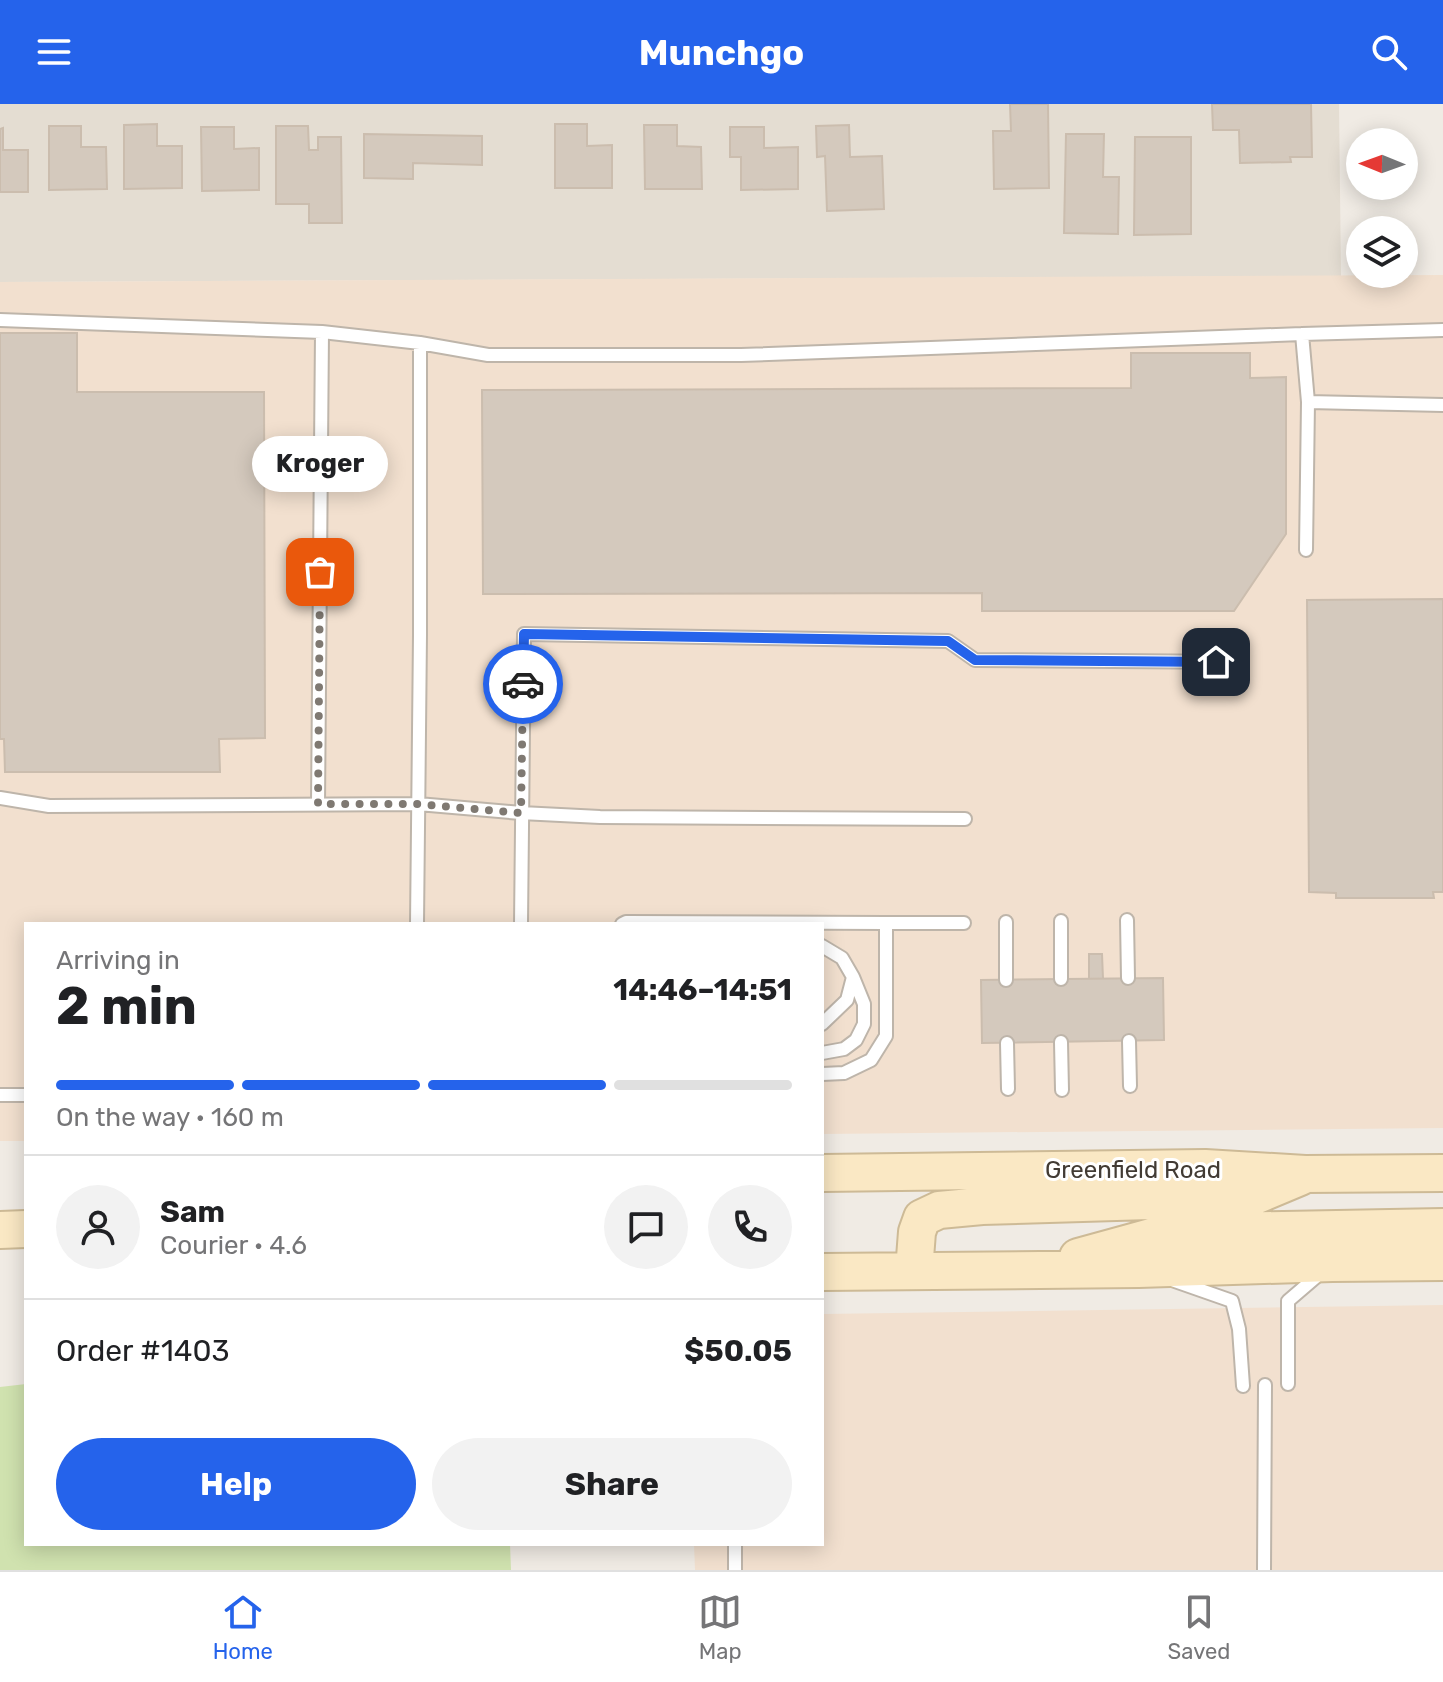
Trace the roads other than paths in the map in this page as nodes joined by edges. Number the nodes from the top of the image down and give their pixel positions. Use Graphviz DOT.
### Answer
graph roads {
  1 [pos="0,320"];
  2 [pos="1443,330"];
  3 [pos="322,332"];
  4 [pos="1302,334"];
  5 [pos="420,343"];
  6 [pos="1308,402"];
  7 [pos="1443,405"];
  8 [pos="1306,550"];
  9 [pos="1242,662"];
  10 [pos="0,798"];
  11 [pos="318,804"];
  12 [pos="418,804"];
  13 [pos="521,813"];
  14 [pos="965,819"];
  15 [pos="1127,920"];
  16 [pos="1061,921"];
  17 [pos="417,922"];
  18 [pos="521,922"];
  19 [pos="1006,922"];
  20 [pos="824,923"];
  21 [pos="886,923"];
  22 [pos="964,923"];
  23 [pos="824,947"];
  24 [pos="853,977"];
  25 [pos="1128,978"];
  26 [pos="1061,979"];
  27 [pos="1006,980"];
  28 [pos="824,1022"];
  29 [pos="1129,1041"];
  30 [pos="1061,1042"];
  31 [pos="1007,1043"];
  32 [pos="824,1053"];
  33 [pos="824,1074"];
  34 [pos="1130,1086"];
  35 [pos="1008,1089"];
  36 [pos="1062,1090"];
  37 [pos="0,1095"];
  38 [pos="24,1095"];
  39 [pos="824,1173"];
  40 [pos="1443,1173"];
  41 [pos="1305,1174"];
  42 [pos="1443,1227"];
  43 [pos="24,1229"];
  44 [pos="0,1230"];
  45 [pos="1443,1262"];
  46 [pos="1332,1263"];
  47 [pos="1034,1269"];
  48 [pos="1139,1269"];
  49 [pos="914,1271"];
  50 [pos="824,1272"];
  51 [pos="1288,1384"];
  52 [pos="1265,1385"];
  53 [pos="1243,1386"];
  54 [pos="735,1546"];
  55 [pos="735,1570"];
  56 [pos="1264,1570"];
  1 -- 3 [label="lane"];
  2 -- 4 [label="lane"];
  3 -- 5 [label="lane"];
  3 -- 11 [label="lane"];
  4 -- 5 [label="lane"];
  4 -- 6 [label="lane"];
  5 -- 12 [label="lane"];
  6 -- 7 [label="lane"];
  6 -- 8 [label="lane"];
  9 -- 13 [label="lane"];
  10 -- 11 [label="lane"];
  11 -- 12 [label="lane"];
  12 -- 13 [label="lane"];
  12 -- 17 [label="lane"];
  13 -- 14 [label="lane"];
  13 -- 18 [label="lane"];
  15 -- 25 [label="lane"];
  16 -- 26 [label="lane"];
  19 -- 27 [label="lane"];
  20 -- 21 [label="lane"];
  21 -- 22 [label="lane"];
  21 -- 33 [label="lane"];
  23 -- 24 [label="lane"];
  24 -- 28 [label="lane"];
  24 -- 32 [label="lane"];
  29 -- 34 [label="lane"];
  30 -- 36 [label="lane"];
  31 -- 35 [label="lane"];
  37 -- 38 [label="lane"];
  39 -- 41 [label="main road, Greenfield Road"];
  40 -- 41 [label="main road, Greenfield Road"];
  41 -- 49 [label="main road"];
  42 -- 47 [label="main road"];
  43 -- 44 [label="main road"];
  45 -- 46 [label="main road"];
  46 -- 48 [label="main road"];
  46 -- 51 [label="lane"];
  47 -- 48 [label="main road"];
  47 -- 49 [label="main road"];
  48 -- 53 [label="lane"];
  49 -- 50 [label="main road"];
  52 -- 56 [label="lane"];
  54 -- 55 [label="lane"];
}
